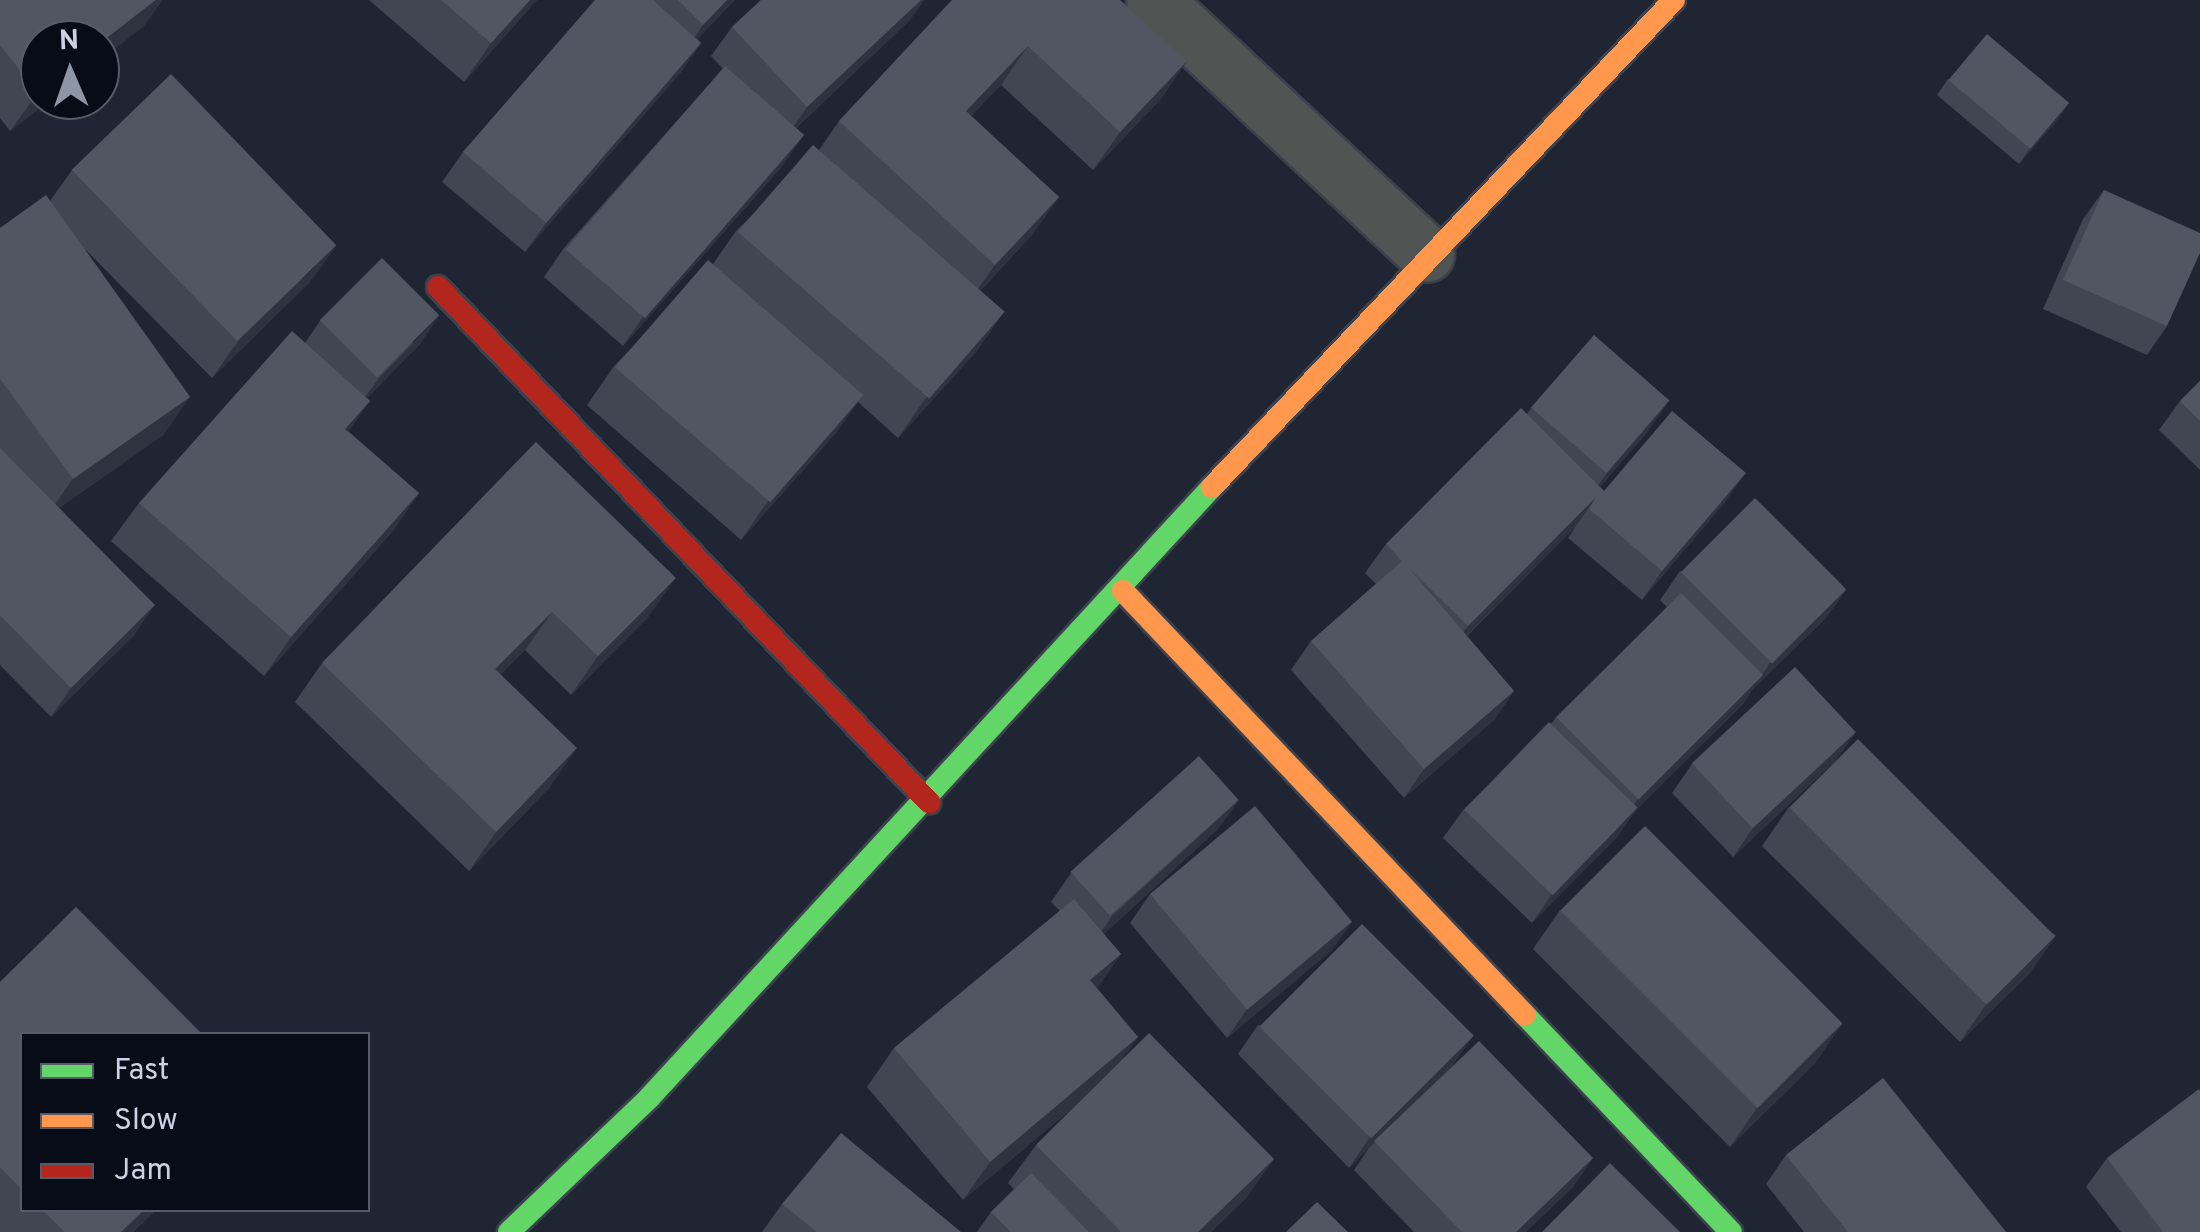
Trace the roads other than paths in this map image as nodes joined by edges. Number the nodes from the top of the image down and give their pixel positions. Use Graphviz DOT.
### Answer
graph roads {
  1 [pos="1154,0"];
  2 [pos="1674,0"];
  3 [pos="1426,254"];
  4 [pos="438,287"];
  5 [pos="1123,591"];
  6 [pos="929,802"];
  7 [pos="510,1232"];
  8 [pos="1731,1232"];
  1 -- 3 [label="street"];
  2 -- 3 [label="main road"];
  3 -- 5 [label="main road"];
  4 -- 6 [label="main road"];
  5 -- 6 [label="main road"];
  5 -- 8 [label="main road"];
  6 -- 7 [label="main road"];
}
